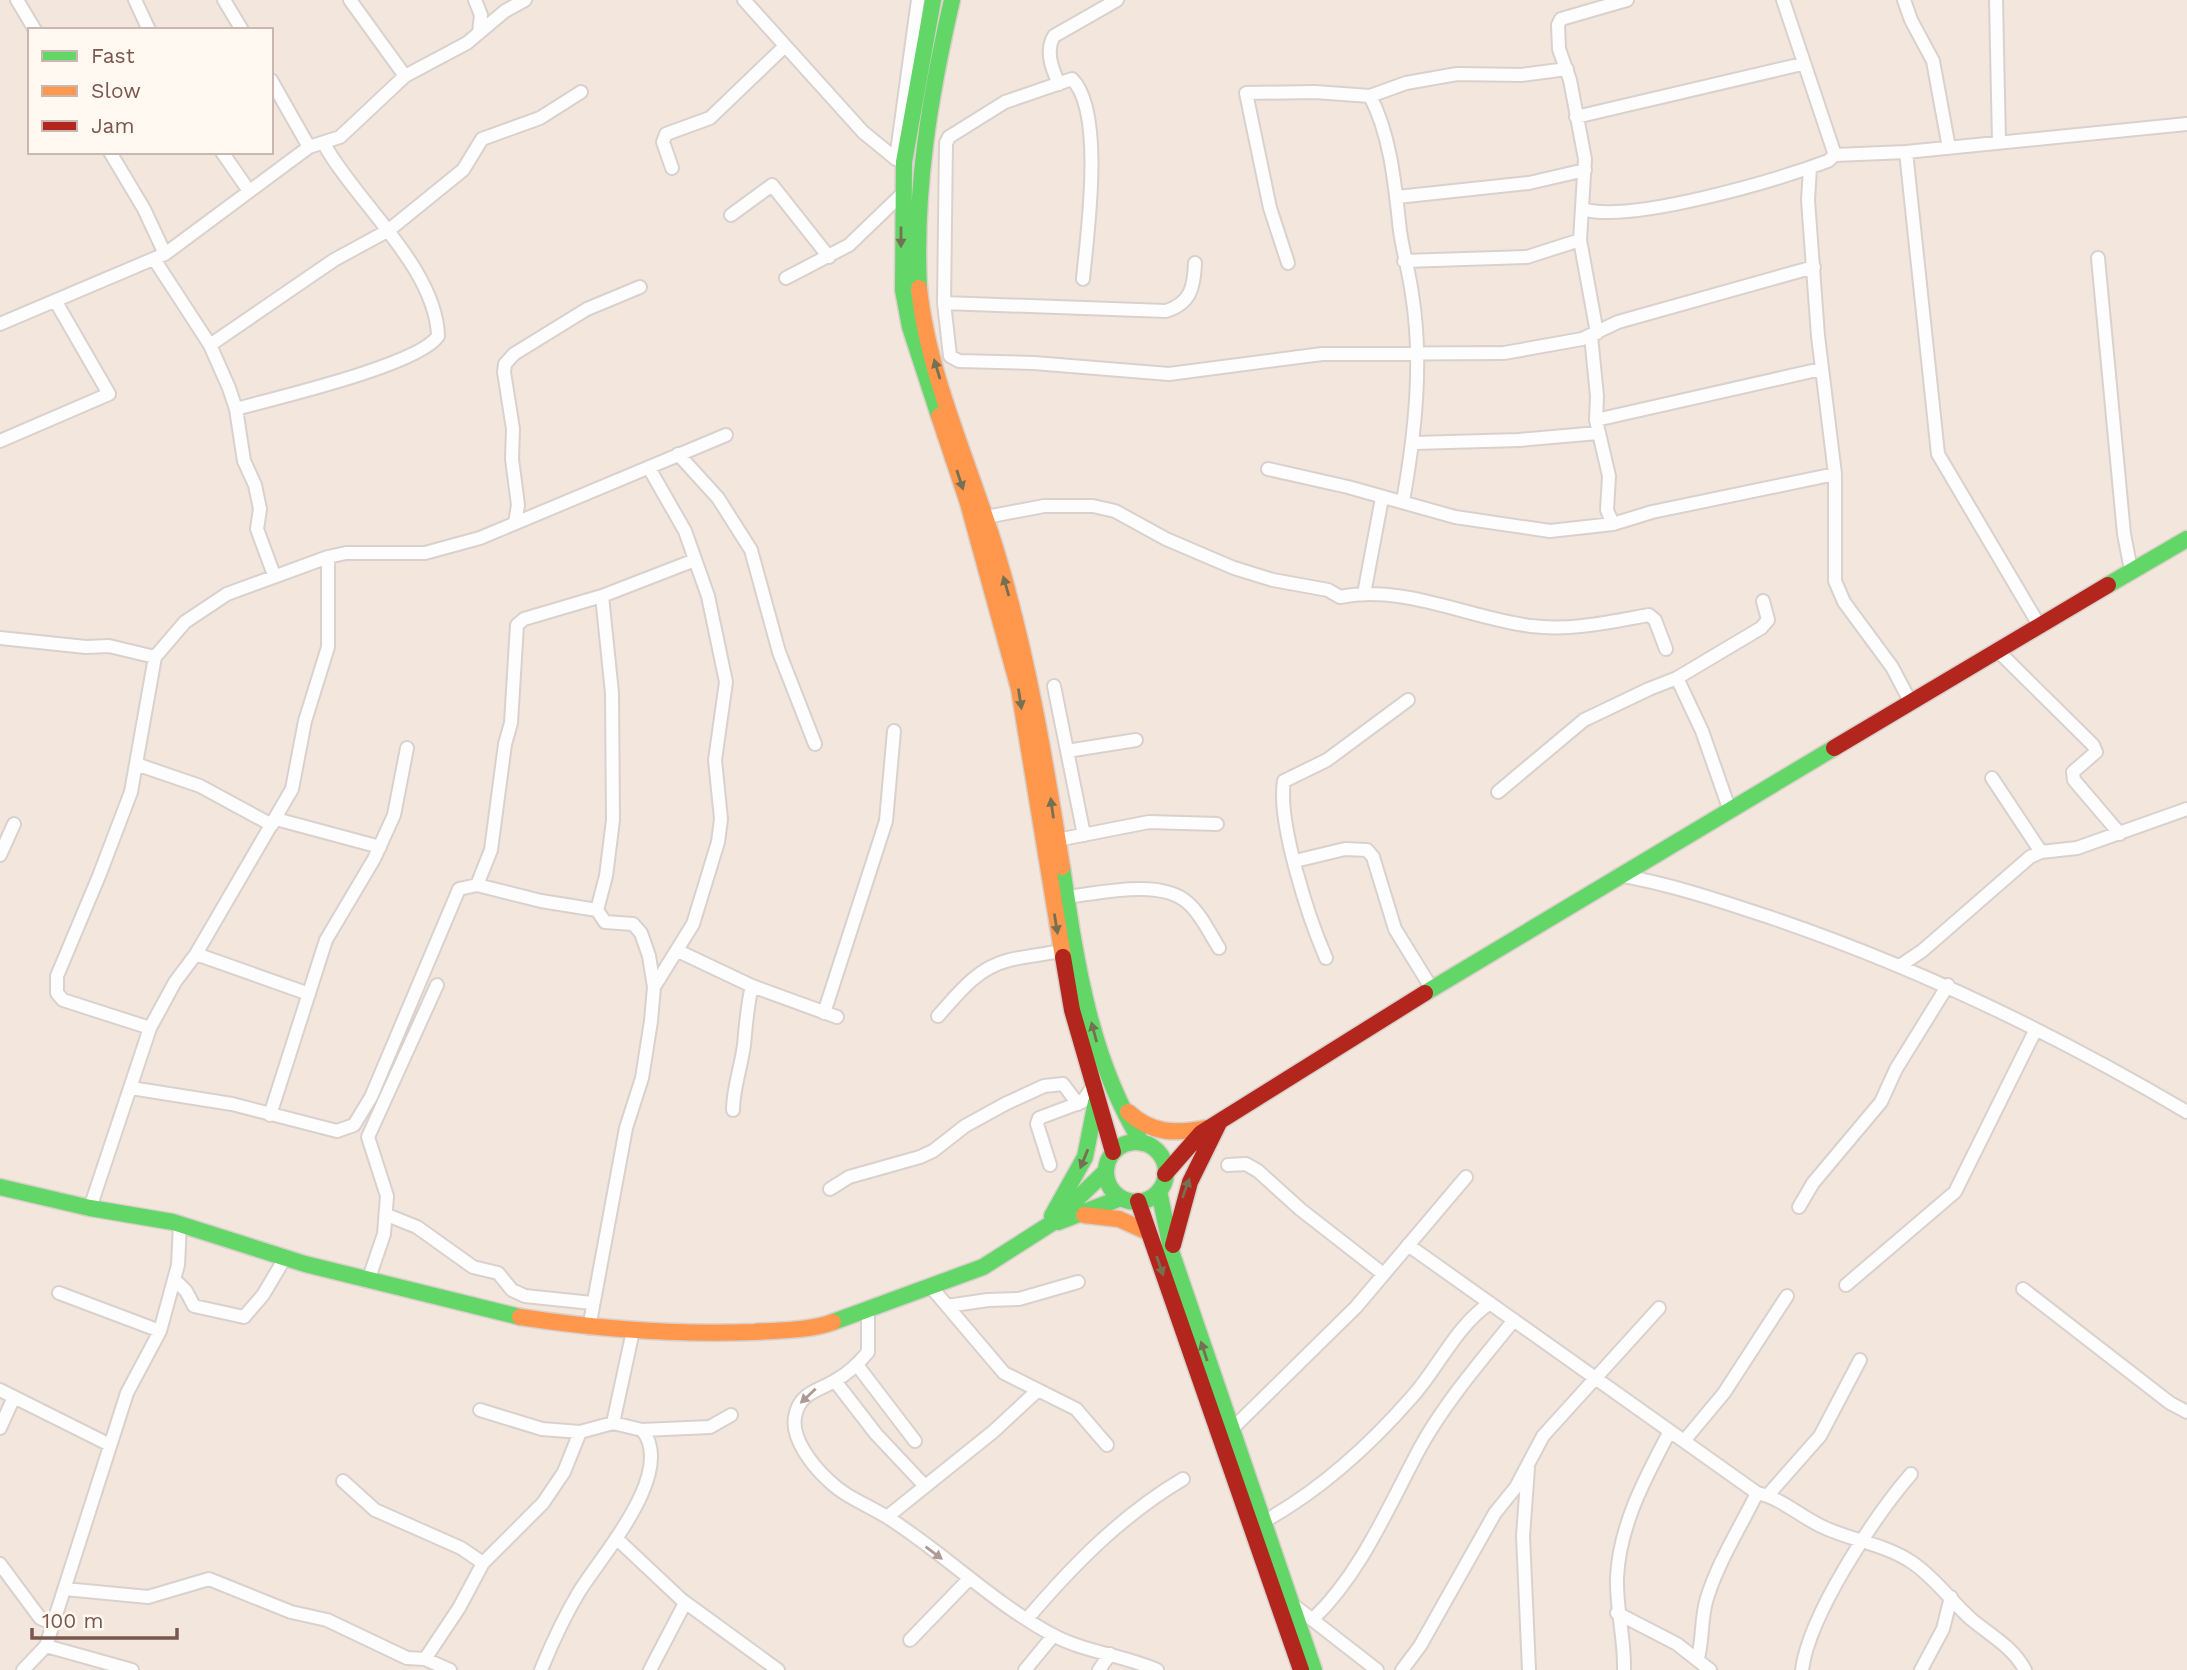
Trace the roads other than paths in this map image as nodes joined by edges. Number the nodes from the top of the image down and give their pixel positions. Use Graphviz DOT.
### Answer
graph roads {
  1 [pos="17,0"];
  2 [pos="135,0"];
  3 [pos="224,0"];
  4 [pos="350,0"];
  5 [pos="475,0"];
  6 [pos="525,0"];
  7 [pos="744,0"];
  8 [pos="918,0"];
  9 [pos="933,0"];
  10 [pos="952,0"];
  11 [pos="1117,0"];
  12 [pos="1627,0"];
  13 [pos="1783,0"];
  14 [pos="1904,0"];
  15 [pos="1996,0"];
  16 [pos="34,28"];
  17 [pos="148,28"];
  18 [pos="241,28"];
  19 [pos="479,33"];
  20 [pos="785,46"];
  21 [pos="1802,64"];
  22 [pos="1567,69"];
  23 [pos="405,76"];
  24 [pos="273,84"];
  25 [pos="1059,84"];
  26 [pos="581,92"];
  27 [pos="1370,96"];
  28 [pos="1576,117"];
  29 [pos="2187,124"];
  30 [pos="1999,143"];
  31 [pos="324,144"];
  32 [pos="309,147"];
  33 [pos="1949,148"];
  34 [pos="1906,152"];
  35 [pos="111,154"];
  36 [pos="223,154"];
  37 [pos="1835,155"];
  38 [pos="900,161"];
  39 [pos="672,168"];
  40 [pos="1810,168"];
  41 [pos="1585,175"];
  42 [pos="249,191"];
  43 [pos="901,195"];
  44 [pos="1397,197"];
  45 [pos="1582,209"];
  46 [pos="731,215"];
  47 [pos="389,230"];
  48 [pos="1580,240"];
  49 [pos="160,256"];
  50 [pos="829,257"];
  51 [pos="2098,258"];
  52 [pos="1404,261"];
  53 [pos="1195,263"];
  54 [pos="1288,263"];
  55 [pos="1814,267"];
  56 [pos="786,278"];
  57 [pos="1083,279"];
  58 [pos="640,288"];
  59 [pos="56,302"];
  60 [pos="944,303"];
  61 [pos="0,324"];
  62 [pos="1594,335"];
  63 [pos="210,345"];
  64 [pos="1416,355"];
  65 [pos="1821,369"];
  66 [pos="236,410"];
  67 [pos="1597,426"];
  68 [pos="726,435"];
  69 [pos="0,440"];
  70 [pos="1414,443"];
  71 [pos="678,454"];
  72 [pos="649,468"];
  73 [pos="1268,469"];
  74 [pos="1835,474"];
  75 [pos="1382,498"];
  76 [pos="1402,501"];
  77 [pos="518,505"];
  78 [pos="529,517"];
  79 [pos="986,517"];
  80 [pos="514,523"];
  81 [pos="1613,524"];
  82 [pos="2187,539"];
  83 [pos="328,557"];
  84 [pos="695,561"];
  85 [pos="2131,570"];
  86 [pos="274,575"];
  87 [pos="1364,594"];
  88 [pos="602,596"];
  89 [pos="1763,601"];
  90 [pos="2039,625"];
  91 [pos="0,638"];
  92 [pos="1667,649"];
  93 [pos="1997,650"];
  94 [pos="155,657"];
  95 [pos="1677,678"];
  96 [pos="1054,685"];
  97 [pos="1408,700"];
  98 [pos="1911,703"];
  99 [pos="894,732"];
  100 [pos="1136,740"];
  101 [pos="815,744"];
  102 [pos="407,748"];
  103 [pos="1067,751"];
  104 [pos="135,764"];
  105 [pos="1992,778"];
  106 [pos="1497,792"];
  107 [pos="2187,809"];
  108 [pos="1730,811"];
  109 [pos="274,822"];
  110 [pos="13,824"];
  111 [pos="1217,824"];
  112 [pos="2120,834"];
  113 [pos="1084,835"];
  114 [pos="1057,840"];
  115 [pos="380,847"];
  116 [pos="2041,852"];
  117 [pos="0,855"];
  118 [pos="1295,861"];
  119 [pos="1618,874"];
  120 [pos="477,885"];
  121 [pos="1066,897"];
  122 [pos="597,909"];
  123 [pos="1219,948"];
  124 [pos="678,951"];
  125 [pos="1060,951"];
  126 [pos="196,954"];
  127 [pos="1326,958"];
  128 [pos="1901,965"];
  129 [pos="437,985"];
  130 [pos="1948,985"];
  131 [pos="752,986"];
  132 [pos="654,987"];
  133 [pos="1432,989"];
  134 [pos="309,994"];
  135 [pos="938,1016"];
  136 [pos="150,1028"];
  137 [pos="2035,1031"];
  138 [pos="131,1088"];
  139 [pos="1095,1088"];
  140 [pos="1116,1096"];
  141 [pos="1078,1104"];
  142 [pos="733,1110"];
  143 [pos="2187,1112"];
  144 [pos="270,1115"];
  145 [pos="1210,1127"];
  146 [pos="1146,1144"];
  147 [pos="1113,1152"];
  148 [pos="1050,1165"];
  149 [pos="1228,1165"];
  150 [pos="1106,1171"];
  151 [pos="1165,1174"];
  152 [pos="1466,1177"];
  153 [pos="0,1187"];
  154 [pos="830,1189"];
  155 [pos="1159,1191"];
  156 [pos="1121,1198"];
  157 [pos="1138,1201"];
  158 [pos="1799,1207"];
  159 [pos="90,1208"];
  160 [pos="387,1215"];
  161 [pos="1078,1215"];
  162 [pos="180,1224"];
  163 [pos="1047,1227"];
  164 [pos="1148,1232"];
  165 [pos="1408,1245"];
  166 [pos="1172,1254"];
  167 [pos="285,1258"];
  168 [pos="1382,1273"];
  169 [pos="174,1279"];
  170 [pos="368,1281"];
  171 [pos="1078,1282"];
  172 [pos="1846,1285"];
  173 [pos="931,1287"];
  174 [pos="2023,1289"];
  175 [pos="59,1293"];
  176 [pos="1787,1296"];
  177 [pos="593,1303"];
  178 [pos="1490,1303"];
  179 [pos="947,1306"];
  180 [pos="1659,1308"];
  181 [pos="868,1311"];
  182 [pos="1514,1320"];
  183 [pos="589,1328"];
  184 [pos="160,1331"];
  185 [pos="633,1331"];
  186 [pos="1860,1360"];
  187 [pos="857,1366"];
  188 [pos="1594,1377"];
  189 [pos="835,1381"];
  190 [pos="0,1390"];
  191 [pos="1037,1391"];
  192 [pos="14,1397"];
  193 [pos="480,1410"];
  194 [pos="2187,1412"];
  195 [pos="731,1415"];
  196 [pos="613,1423"];
  197 [pos="0,1427"];
  198 [pos="642,1430"];
  199 [pos="1230,1431"];
  200 [pos="1670,1431"];
  201 [pos="580,1432"];
  202 [pos="915,1441"];
  203 [pos="1684,1441"];
  204 [pos="110,1445"];
  205 [pos="1107,1445"];
  206 [pos="1528,1464"];
  207 [pos="1911,1474"];
  208 [pos="1183,1479"];
  209 [pos="343,1481"];
  210 [pos="924,1485"];
  211 [pos="1763,1494"];
  212 [pos="887,1517"];
  213 [pos="1263,1522"];
  214 [pos="615,1538"];
  215 [pos="1864,1541"];
  216 [pos="483,1563"];
  217 [pos="0,1564"];
  218 [pos="969,1579"];
  219 [pos="65,1589"];
  220 [pos="1951,1597"];
  221 [pos="685,1603"];
  222 [pos="1291,1603"];
  223 [pos="1618,1613"];
  224 [pos="1027,1619"];
  225 [pos="1313,1619"];
  226 [pos="53,1623"];
  227 [pos="1053,1636"];
  228 [pos="910,1640"];
  229 [pos="46,1646"];
  230 [pos="1110,1654"];
  231 [pos="1698,1658"];
  232 [pos="425,1659"];
  233 [pos="404,1664"];
  234 [pos="1151,1669"];
  235 [pos="23,1670"];
  236 [pos="132,1670"];
  237 [pos="450,1670"];
  238 [pos="541,1670"];
  239 [pos="650,1670"];
  240 [pos="778,1670"];
  241 [pos="1025,1670"];
  242 [pos="1099,1670"];
  243 [pos="1301,1670"];
  244 [pos="1314,1670"];
  245 [pos="1377,1670"];
  246 [pos="1402,1670"];
  247 [pos="1529,1670"];
  248 [pos="1624,1670"];
  249 [pos="1710,1670"];
  250 [pos="1802,1670"];
  251 [pos="1921,1670"];
  252 [pos="2025,1670"];
  1 -- 16 [label="street"];
  2 -- 17 [label="street"];
  3 -- 18 [label="street"];
  4 -- 23 [label="street"];
  5 -- 19 [label="street"];
  6 -- 19 [label="street"];
  7 -- 20 [label="street"];
  8 -- 38 [label="street"];
  9 -- 38 [label="main road"];
  79 -- 10 [label="main road, one-way"];
  11 -- 25 [label="street"];
  12 -- 22 [label="street"];
  13 -- 21 [label="street"];
  14 -- 33 [label="street"];
  15 -- 30 [label="street"];
  19 -- 23 [label="street"];
  20 -- 38 [label="street"];
  20 -- 39 [label="street"];
  21 -- 28 [label="street"];
  21 -- 37 [label="street"];
  22 -- 27 [label="street"];
  22 -- 28 [label="street"];
  23 -- 31 [label="street"];
  24 -- 32 [label="street"];
  25 -- 57 [label="street"];
  25 -- 60 [label="street"];
  26 -- 47 [label="street"];
  27 -- 44 [label="street"];
  27 -- 54 [label="street"];
  28 -- 41 [label="street"];
  29 -- 30 [label="street"];
  30 -- 33 [label="street"];
  31 -- 32 [label="street"];
  31 -- 47 [label="street"];
  32 -- 42 [label="street"];
  33 -- 34 [label="street"];
  34 -- 37 [label="street"];
  34 -- 90 [label="street"];
  35 -- 49 [label="street"];
  36 -- 42 [label="street"];
  37 -- 40 [label="street"];
  38 -- 43 [label="main road"];
  40 -- 45 [label="street"];
  40 -- 55 [label="street"];
  41 -- 44 [label="street"];
  41 -- 45 [label="street"];
  42 -- 49 [label="street"];
  43 -- 50 [label="street"];
  43 -- 125 [label="main road, one-way"];
  44 -- 52 [label="street"];
  45 -- 48 [label="street"];
  46 -- 50 [label="street"];
  47 -- 63 [label="street"];
  47 -- 66 [label="street"];
  48 -- 52 [label="street"];
  48 -- 62 [label="street"];
  49 -- 59 [label="street"];
  49 -- 63 [label="street"];
  50 -- 56 [label="street"];
  51 -- 85 [label="street"];
  52 -- 64 [label="street"];
  53 -- 60 [label="street"];
  55 -- 62 [label="street"];
  55 -- 65 [label="street"];
  58 -- 77 [label="street"];
  59 -- 61 [label="street"];
  59 -- 69 [label="street"];
  60 -- 64 [label="street"];
  62 -- 64 [label="street"];
  62 -- 67 [label="street"];
  63 -- 66 [label="street"];
  64 -- 70 [label="street"];
  65 -- 67 [label="street"];
  65 -- 74 [label="street"];
  66 -- 86 [label="street"];
  67 -- 70 [label="street"];
  67 -- 81 [label="street"];
  68 -- 71 [label="street"];
  70 -- 76 [label="street"];
  71 -- 72 [label="street"];
  71 -- 101 [label="street"];
  72 -- 78 [label="street"];
  72 -- 84 [label="street"];
  73 -- 75 [label="street"];
  74 -- 81 [label="street"];
  74 -- 98 [label="street"];
  75 -- 76 [label="street"];
  75 -- 87 [label="street"];
  76 -- 81 [label="street"];
  77 -- 78 [label="street"];
  77 -- 80 [label="street"];
  78 -- 80 [label="street"];
  79 -- 87 [label="street"];
  114 -- 79 [label="main road, one-way"];
  80 -- 83 [label="street"];
  82 -- 85 [label="main road"];
  83 -- 86 [label="street"];
  83 -- 109 [label="street"];
  84 -- 88 [label="street"];
  84 -- 124 [label="street"];
  85 -- 90 [label="main road"];
  86 -- 94 [label="street"];
  87 -- 92 [label="street"];
  88 -- 120 [label="street"];
  88 -- 122 [label="street"];
  89 -- 95 [label="street"];
  90 -- 93 [label="main road"];
  91 -- 94 [label="street"];
  93 -- 98 [label="main road"];
  93 -- 112 [label="street"];
  94 -- 104 [label="street"];
  95 -- 106 [label="street"];
  95 -- 108 [label="street"];
  96 -- 103 [label="street"];
  97 -- 118 [label="street"];
  98 -- 108 [label="main road"];
  99 -- 131 [label="street"];
  100 -- 103 [label="street"];
  102 -- 115 [label="street"];
  103 -- 113 [label="street"];
  104 -- 109 [label="street"];
  104 -- 136 [label="street"];
  105 -- 116 [label="street"];
  107 -- 112 [label="street"];
  108 -- 119 [label="main road"];
  109 -- 115 [label="street"];
  109 -- 126 [label="street"];
  110 -- 117 [label="street"];
  111 -- 113 [label="street"];
  112 -- 116 [label="street"];
  113 -- 114 [label="street"];
  114 -- 121 [label="main road"];
  115 -- 134 [label="street"];
  116 -- 128 [label="street"];
  118 -- 127 [label="street"];
  118 -- 133 [label="street"];
  119 -- 128 [label="street"];
  119 -- 133 [label="main road"];
  120 -- 122 [label="street"];
  120 -- 144 [label="street"];
  121 -- 123 [label="street"];
  140 -- 121 [label="main road, one-way"];
  122 -- 132 [label="street"];
  124 -- 131 [label="street"];
  124 -- 132 [label="street"];
  125 -- 135 [label="street"];
  125 -- 139 [label="main road"];
  126 -- 134 [label="street"];
  126 -- 136 [label="street"];
  128 -- 130 [label="street"];
  129 -- 160 [label="street"];
  130 -- 137 [label="street"];
  130 -- 158 [label="street"];
  131 -- 142 [label="street"];
  132 -- 177 [label="street"];
  133 -- 145 [label="main road"];
  134 -- 144 [label="street"];
  136 -- 138 [label="street"];
  137 -- 143 [label="street"];
  137 -- 172 [label="street"];
  138 -- 144 [label="street"];
  138 -- 159 [label="street"];
  139 -- 141 [label="street"];
  139 -- 147 [label="main road"];
  139 -- 163 [label="main road, one-way"];
  140 -- 145 [label="main road"];
  140 -- 146 [label="main road"];
  141 -- 148 [label="street"];
  141 -- 154 [label="street"];
  145 -- 146 [label="main road"];
  145 -- 151 [label="main road"];
  166 -- 145 [label="main road, one-way"];
  146 -- 147 [label="main road"];
  146 -- 151 [label="main road"];
  147 -- 150 [label="main road"];
  149 -- 168 [label="street"];
  150 -- 156 [label="main road"];
  150 -- 163 [label="main road"];
  151 -- 155 [label="main road"];
  152 -- 165 [label="street"];
  153 -- 159 [label="main road"];
  155 -- 157 [label="main road"];
  155 -- 166 [label="main road"];
  156 -- 157 [label="main road"];
  156 -- 161 [label="main road"];
  157 -- 164 [label="main road"];
  159 -- 162 [label="main road"];
  160 -- 170 [label="street"];
  160 -- 177 [label="street"];
  161 -- 163 [label="main road"];
  161 -- 164 [label="main road"];
  162 -- 167 [label="main road"];
  162 -- 169 [label="street"];
  163 -- 173 [label="main road"];
  164 -- 243 [label="main road, one-way"];
  165 -- 168 [label="street"];
  165 -- 178 [label="street"];
  199 -- 166 [label="main road, one-way"];
  167 -- 169 [label="street"];
  167 -- 170 [label="main road"];
  168 -- 199 [label="street"];
  169 -- 184 [label="street"];
  170 -- 183 [label="main road"];
  171 -- 179 [label="street"];
  173 -- 179 [label="street"];
  173 -- 181 [label="main road"];
  174 -- 194 [label="street"];
  175 -- 184 [label="street"];
  176 -- 203 [label="street"];
  177 -- 183 [label="street"];
  178 -- 182 [label="street"];
  178 -- 213 [label="street"];
  179 -- 191 [label="street"];
  180 -- 188 [label="street"];
  181 -- 185 [label="main road"];
  181 -- 187 [label="street"];
  182 -- 188 [label="street"];
  182 -- 225 [label="street"];
  183 -- 185 [label="main road"];
  184 -- 204 [label="street"];
  185 -- 196 [label="street"];
  186 -- 211 [label="street"];
  187 -- 189 [label="street"];
  187 -- 202 [label="street"];
  188 -- 200 [label="street"];
  188 -- 206 [label="street"];
  189 -- 210 [label="street"];
  189 -- 212 [label="street, one-way"];
  190 -- 192 [label="street"];
  191 -- 205 [label="street"];
  191 -- 210 [label="street"];
  192 -- 197 [label="street"];
  192 -- 204 [label="street"];
  193 -- 201 [label="street"];
  195 -- 198 [label="street"];
  196 -- 198 [label="street"];
  196 -- 201 [label="street"];
  198 -- 214 [label="street"];
  199 -- 213 [label="main road"];
  200 -- 203 [label="street"];
  200 -- 223 [label="street"];
  201 -- 216 [label="street"];
  203 -- 211 [label="street"];
  204 -- 219 [label="street"];
  206 -- 246 [label="street"];
  206 -- 247 [label="street"];
  207 -- 215 [label="street"];
  208 -- 224 [label="street"];
  209 -- 216 [label="street"];
  210 -- 212 [label="street"];
  211 -- 215 [label="street"];
  211 -- 231 [label="street"];
  212 -- 218 [label="street, one-way"];
  213 -- 222 [label="main road"];
  214 -- 221 [label="street"];
  214 -- 238 [label="street"];
  215 -- 220 [label="street"];
  215 -- 250 [label="street"];
  216 -- 232 [label="street"];
  217 -- 226 [label="street"];
  218 -- 224 [label="street"];
  218 -- 228 [label="street"];
  219 -- 226 [label="street"];
  219 -- 233 [label="street"];
  220 -- 251 [label="street"];
  220 -- 252 [label="street"];
  221 -- 239 [label="street"];
  221 -- 240 [label="street"];
  222 -- 225 [label="street"];
  222 -- 244 [label="main road"];
  223 -- 231 [label="street"];
  223 -- 248 [label="street"];
  224 -- 227 [label="street"];
  225 -- 245 [label="street"];
  226 -- 229 [label="street"];
  227 -- 230 [label="street"];
  227 -- 241 [label="street"];
  229 -- 235 [label="street"];
  229 -- 236 [label="street"];
  230 -- 234 [label="street"];
  230 -- 242 [label="street"];
  231 -- 249 [label="street"];
  232 -- 233 [label="street"];
  232 -- 237 [label="street"];
}
